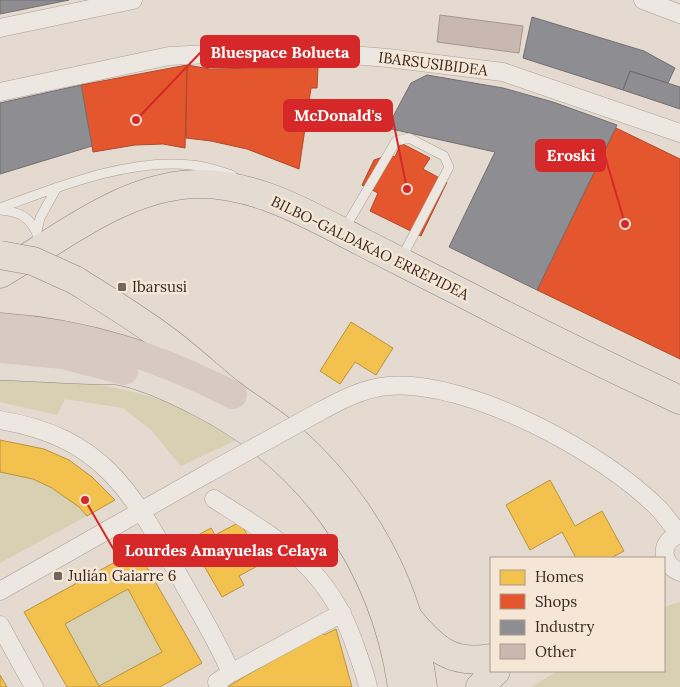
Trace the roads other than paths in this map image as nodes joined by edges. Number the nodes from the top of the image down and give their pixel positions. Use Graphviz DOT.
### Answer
graph roads {
  1 [pos="133,0"];
  2 [pos="643,0"];
  3 [pos="680,14"];
  4 [pos="0,28"];
  5 [pos="0,92"];
  6 [pos="680,133"];
  7 [pos="242,177"];
  8 [pos="57,188"];
  9 [pos="0,209"];
  10 [pos="331,214"];
  11 [pos="351,234"];
  12 [pos="40,240"];
  13 [pos="0,255"];
  14 [pos="400,261"];
  15 [pos="0,274"];
  16 [pos="0,327"];
  17 [pos="0,349"];
  18 [pos="0,366"];
  19 [pos="124,371"];
  20 [pos="233,395"];
  21 [pos="680,400"];
  22 [pos="0,420"];
  23 [pos="214,500"];
  24 [pos="142,511"];
  25 [pos="680,534"];
  26 [pos="665,557"];
  27 [pos="0,591"];
  28 [pos="342,613"];
  29 [pos="408,618"];
  30 [pos="0,625"];
  31 [pos="490,658"];
  32 [pos="495,672"];
  33 [pos="231,673"];
  34 [pos="34,687"];
  35 [pos="219,687"];
  36 [pos="368,687"];
  37 [pos="402,687"];
  38 [pos="423,687"];
  39 [pos="480,687"];
  1 -- 4 [label="street"];
  2 -- 3 [label="street"];
  5 -- 6 [label="street, IBARSUSIBIDEA"];
  7 -- 8 [label="lane"];
  8 -- 9 [label="lane"];
  8 -- 12 [label="lane"];
  9 -- 12 [label="lane"];
  10 -- 11 [label="lane"];
  11 -- 12 [label="main road, BILBO-GALDAKAO ERREPIDEA"];
  11 -- 14 [label="main road, BILBO-GALDAKAO ERREPIDEA"];
  11 -- 14 [label="lane"];
  12 -- 15 [label="main road, BILBO-GALDAKAO ERREPIDEA"];
  13 -- 20 [label="main road, bridge"];
  14 -- 21 [label="main road, BILBO-GALDAKAO ERREPIDEA"];
  16 -- 20 [label="highway"];
  17 -- 19 [label="highway"];
  18 -- 19 [label="main road"];
  19 -- 37 [label="main road"];
  20 -- 29 [label="main road"];
  22 -- 24 [label="street"];
  23 -- 28 [label="street"];
  24 -- 25 [label="street, bridge"];
  24 -- 27 [label="street"];
  24 -- 33 [label="street"];
  25 -- 26 [label="street"];
  28 -- 33 [label="street"];
  28 -- 36 [label="street"];
  29 -- 31 [label="main road"];
  29 -- 38 [label="main road"];
  30 -- 34 [label="street"];
  32 -- 39 [label="main road"];
  33 -- 35 [label="street"];
}
